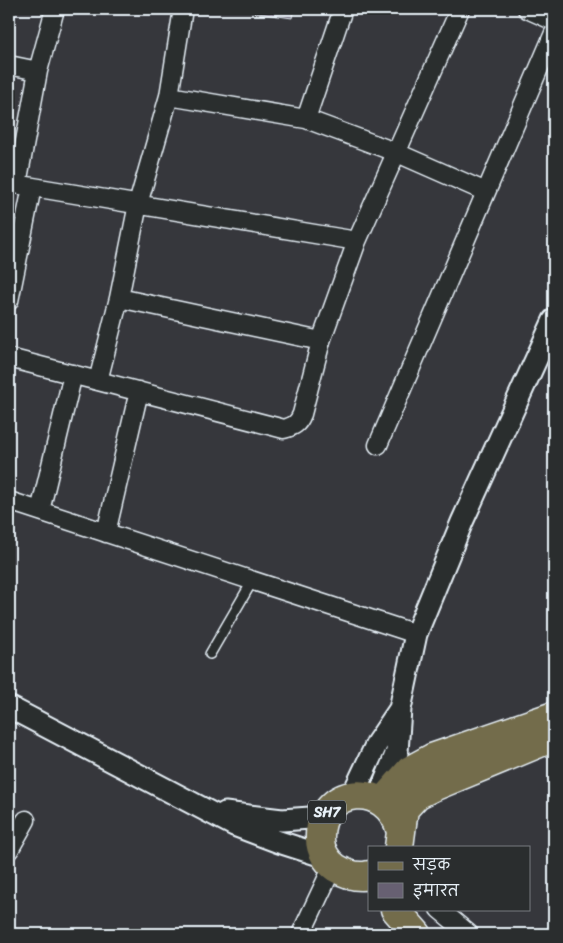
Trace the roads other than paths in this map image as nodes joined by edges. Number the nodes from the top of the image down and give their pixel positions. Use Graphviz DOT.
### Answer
graph roads {
  1 [pos="55,9"];
  2 [pos="183,9"];
  3 [pos="343,9"];
  4 [pos="460,9"];
  5 [pos="527,9"];
  6 [pos="554,21"];
  7 [pos="554,33"];
  8 [pos="9,65"];
  9 [pos="38,71"];
  10 [pos="169,96"];
  11 [pos="306,119"];
  12 [pos="396,152"];
  13 [pos="19,184"];
  14 [pos="486,192"];
  15 [pos="138,204"];
  16 [pos="357,240"];
  17 [pos="119,298"];
  18 [pos="9,301"];
  19 [pos="554,320"];
  20 [pos="321,341"];
  21 [pos="9,358"];
  22 [pos="73,374"];
  23 [pos="98,381"];
  24 [pos="139,391"];
  25 [pos="378,445"];
  26 [pos="9,501"];
  27 [pos="40,511"];
  28 [pos="106,533"];
  29 [pos="253,580"];
  30 [pos="416,634"];
  31 [pos="210,654"];
  32 [pos="9,707"];
  33 [pos="554,716"];
  34 [pos="554,737"];
  35 [pos="523,738"];
  36 [pos="371,799"];
  37 [pos="208,810"];
  38 [pos="324,817"];
  39 [pos="26,820"];
  40 [pos="400,839"];
  41 [pos="9,850"];
  42 [pos="329,862"];
  43 [pos="368,877"];
  44 [pos="396,910"];
  45 [pos="440,910"];
  46 [pos="413,926"];
  47 [pos="301,934"];
  48 [pos="468,934"];
  1 -- 9 [label="street"];
  2 -- 10 [label="street"];
  3 -- 11 [label="street"];
  4 -- 12 [label="street"];
  5 -- 6 [label="street"];
  7 -- 14 [label="street"];
  8 -- 9 [label="street"];
  9 -- 13 [label="street"];
  10 -- 11 [label="street"];
  10 -- 15 [label="street"];
  11 -- 12 [label="street"];
  12 -- 14 [label="street"];
  12 -- 16 [label="street"];
  13 -- 15 [label="street"];
  13 -- 18 [label="street"];
  14 -- 25 [label="street"];
  15 -- 16 [label="street"];
  15 -- 17 [label="street"];
  16 -- 20 [label="street"];
  17 -- 20 [label="street"];
  17 -- 23 [label="street"];
  19 -- 30 [label="street"];
  20 -- 24 [label="street"];
  21 -- 22 [label="street"];
  22 -- 23 [label="street"];
  22 -- 27 [label="street"];
  23 -- 24 [label="street"];
  24 -- 28 [label="street"];
  26 -- 27 [label="street"];
  27 -- 28 [label="street"];
  28 -- 29 [label="street"];
  29 -- 30 [label="street"];
  29 -- 31 [label="lane"];
  30 -- 36 [label="street"];
  32 -- 37 [label="street"];
  33 -- 35 [label="main road, SH7"];
  34 -- 35 [label="main road, SH7"];
  35 -- 36 [label="main road, SH7"];
  35 -- 40 [label="main road, SH7"];
  36 -- 38 [label="main road, SH7"];
  36 -- 40 [label="main road, SH7"];
  37 -- 38 [label="street"];
  37 -- 42 [label="street"];
  38 -- 42 [label="main road, SH7"];
  39 -- 41 [label="street"];
  42 -- 43 [label="main road"];
  42 -- 47 [label="street"];
  44 -- 46 [label="main road"];
  45 -- 48 [label="street"];
}
